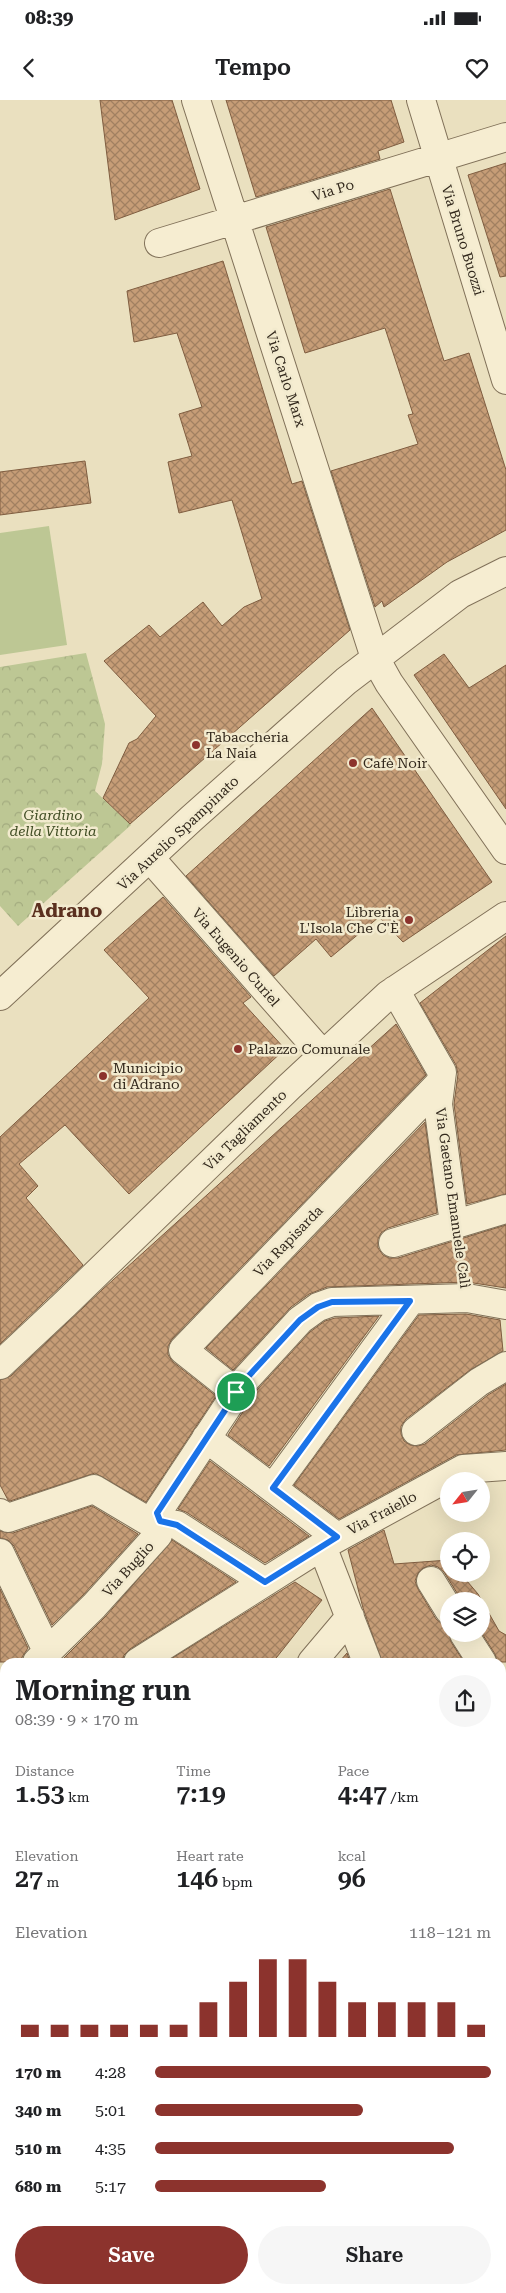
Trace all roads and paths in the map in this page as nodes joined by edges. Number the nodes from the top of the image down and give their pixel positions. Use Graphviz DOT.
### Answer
graph roads {
  1 [pos="196,100"];
  2 [pos="421,100"];
  3 [pos="506,137"];
  4 [pos="438,158"];
  5 [pos="235,220"];
  6 [pos="159,243"];
  7 [pos="506,380"];
  8 [pos="506,572"];
  9 [pos="375,658"];
  10 [pos="506,850"];
  11 [pos="150,858"];
  12 [pos="506,916"];
  13 [pos="395,990"];
  14 [pos="0,996"];
  15 [pos="323,1055"];
  16 [pos="440,1083"];
  17 [pos="506,1209"];
  18 [pos="454,1224"];
  19 [pos="394,1243"];
  20 [pos="468,1298"];
  21 [pos="410,1301"];
  22 [pos="506,1306"];
  23 [pos="0,1364"];
  24 [pos="506,1366"];
  25 [pos="236,1392"];
  26 [pos="416,1431"];
  27 [pos="206,1438"];
  28 [pos="506,1466"];
  29 [pos="273,1488"];
  30 [pos="4,1515"];
  31 [pos="160,1521"];
  32 [pos="330,1541"];
  33 [pos="0,1553"];
  34 [pos="431,1581"];
  35 [pos="265,1582"];
  36 [pos="440,1596"];
  37 [pos="350,1617"];
  38 [pos="469,1642"];
  39 [pos="42,1658"];
  40 [pos="144,1658"];
  41 [pos="315,1658"];
  42 [pos="365,1658"];
  43 [pos="479,1658"];
  1 -- 5 [label="street, Via Carlo Marx"];
  2 -- 4 [label="street, Via Bruno Buozzi"];
  3 -- 4 [label="street, Via Po"];
  4 -- 5 [label="street, Via Po"];
  4 -- 7 [label="street, Via Bruno Buozzi"];
  5 -- 6 [label="street, Via Po"];
  5 -- 9 [label="street, Via Carlo Marx"];
  8 -- 9 [label="street, Via Aurelio Spampinato"];
  9 -- 10 [label="street, Via Carlo Marx"];
  9 -- 11 [label="street, Via Aurelio Spampinato"];
  11 -- 14 [label="street, Via Aurelio Spampinato"];
  11 -- 15 [label="street, Via Eugenio Curiel"];
  12 -- 13 [label="street, Via Tagliamento"];
  13 -- 15 [label="street, Via Tagliamento"];
  13 -- 16 [label="street, Via Gaetano Emanuele Calì"];
  15 -- 23 [label="street, Via Tagliamento"];
  16 -- 18 [label="street, Via Gaetano Emanuele Calì"];
  16 -- 25 [label="street, Via Rapisarda"];
  17 -- 18 [label="street"];
  18 -- 19 [label="street"];
  18 -- 20 [label="path, Via Gaetano Emanuele Calì"];
  20 -- 21 [label="street, Via Buglio"];
  20 -- 22 [label="street, Via Buglio"];
  21 -- 25 [label="street, Via Buglio"];
  21 -- 29 [label="street"];
  24 -- 26 [label="street"];
  25 -- 27 [label="street, Via Buglio"];
  27 -- 29 [label="street"];
  27 -- 31 [label="street, Via Buglio"];
  28 -- 32 [label="street, Via Fraiello"];
  29 -- 32 [label="street"];
  30 -- 31 [label="street"];
  31 -- 35 [label="street"];
  31 -- 39 [label="street, Via Buglio"];
  32 -- 35 [label="street, Via Fraiello"];
  32 -- 37 [label="street"];
  33 -- 39 [label="street"];
  34 -- 36 [label="street"];
  35 -- 40 [label="street, Via Fraiello"];
  37 -- 41 [label="street"];
  37 -- 42 [label="street"];
  38 -- 43 [label="street"];
}
